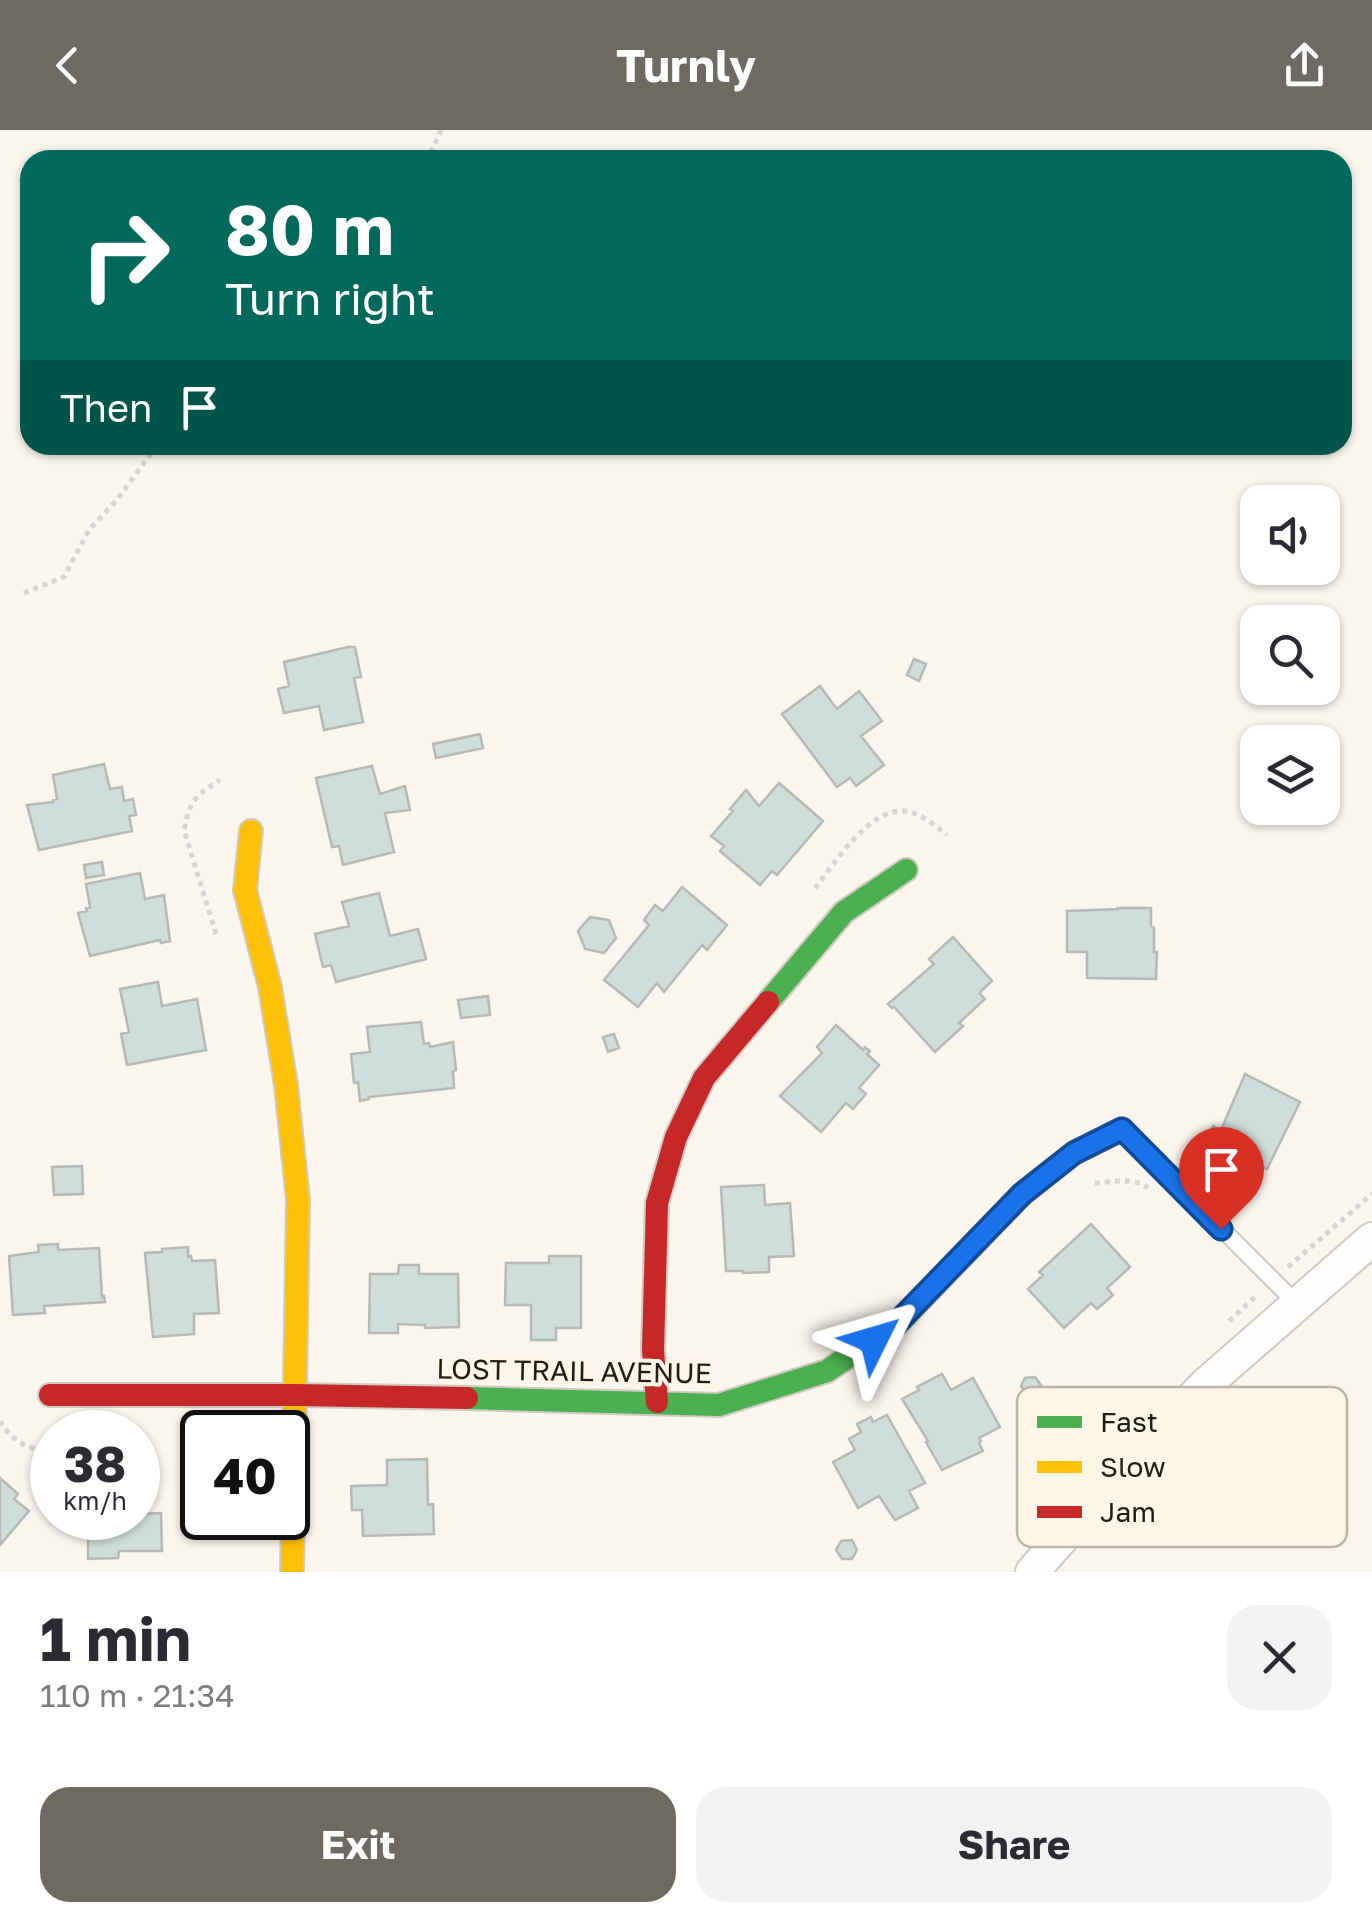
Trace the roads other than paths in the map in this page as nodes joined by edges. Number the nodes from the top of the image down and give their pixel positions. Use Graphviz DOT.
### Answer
graph roads {
  1 [pos="251,832"];
  2 [pos="906,870"];
  3 [pos="1122,1129"];
  4 [pos="1372,1238"];
  5 [pos="1296,1304"];
  6 [pos="1203,1387"];
  7 [pos="296,1395"];
  8 [pos="50,1396"];
  9 [pos="657,1402"];
  10 [pos="1054,1547"];
  11 [pos="292,1572"];
  12 [pos="1032,1572"];
  1 -- 7 [label="street"];
  2 -- 9 [label="street"];
  3 -- 5 [label="lane"];
  3 -- 9 [label="street, LOST TRAIL AVENUE"];
  4 -- 5 [label="street"];
  5 -- 6 [label="street"];
  7 -- 8 [label="street, LOST TRAIL AVENUE"];
  7 -- 9 [label="street, LOST TRAIL AVENUE"];
  7 -- 11 [label="street"];
  10 -- 12 [label="street"];
}
